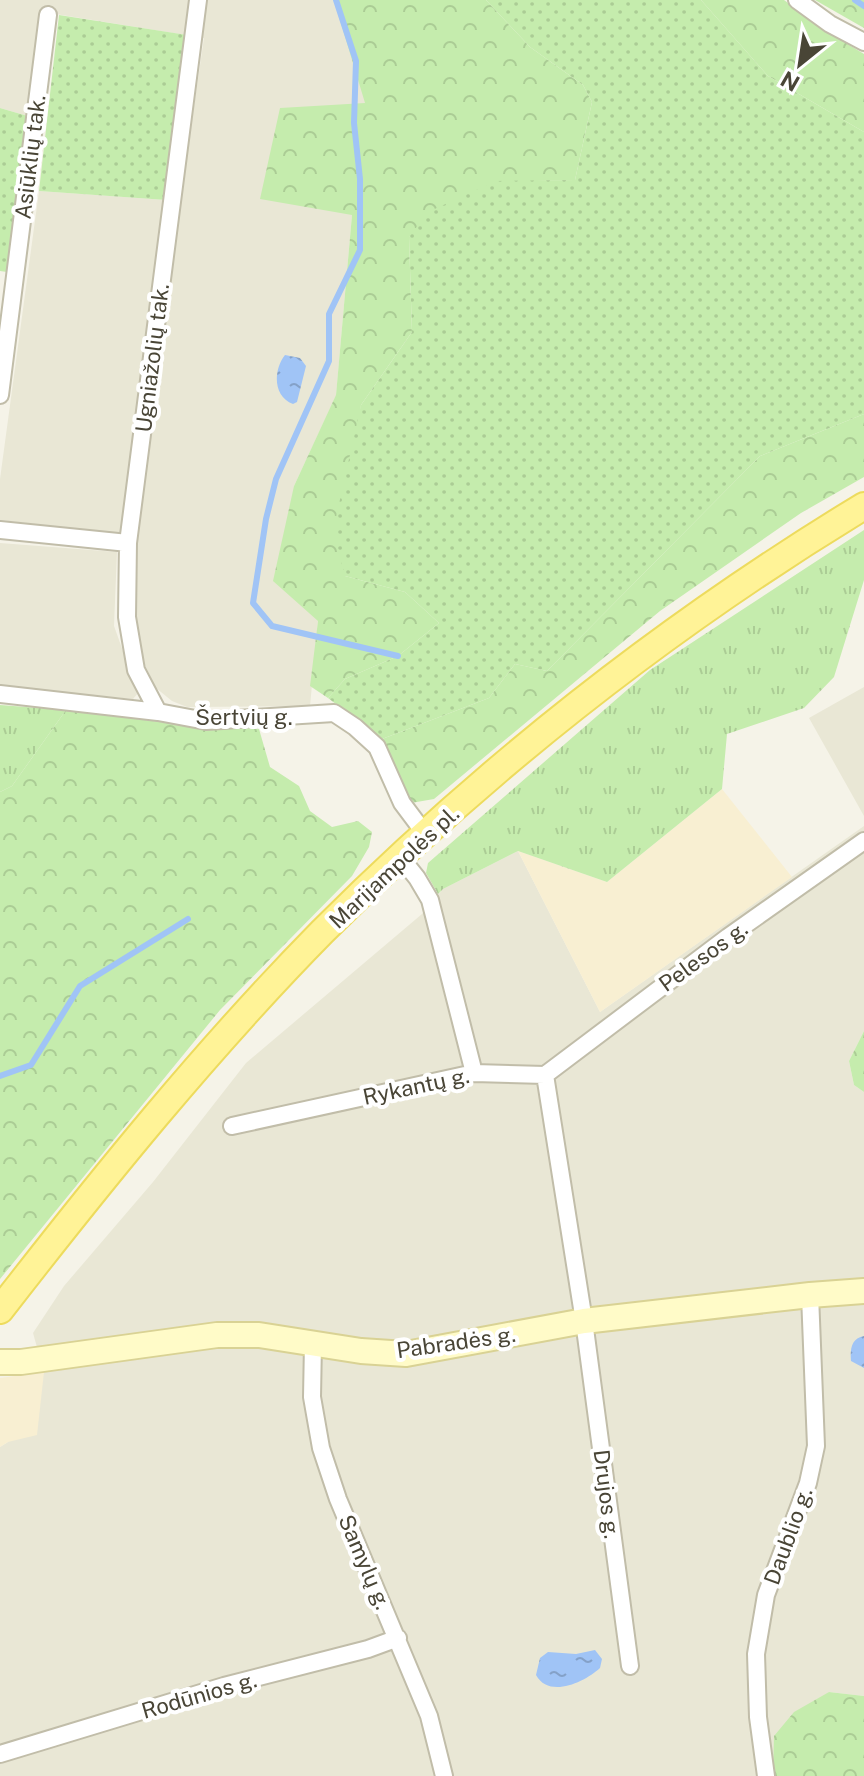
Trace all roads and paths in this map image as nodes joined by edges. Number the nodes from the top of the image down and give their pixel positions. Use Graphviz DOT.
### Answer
graph roads {
  1 [pos="198,0"];
  2 [pos="797,0"];
  3 [pos="48,15"];
  4 [pos="864,42"];
  5 [pos="0,395"];
  6 [pos="864,506"];
  7 [pos="0,530"];
  8 [pos="128,543"];
  9 [pos="0,694"];
  10 [pos="158,712"];
  11 [pos="426,835"];
  12 [pos="864,841"];
  13 [pos="401,858"];
  14 [pos="474,1073"];
  15 [pos="545,1075"];
  16 [pos="232,1126"];
  17 [pos="864,1291"];
  18 [pos="810,1295"];
  19 [pos="0,1310"];
  20 [pos="584,1321"];
  21 [pos="313,1343"];
  22 [pos="0,1362"];
  23 [pos="398,1638"];
  24 [pos="630,1666"];
  25 [pos="0,1754"];
  26 [pos="444,1776"];
  27 [pos="766,1776"];
  1 -- 8 [label="street, Ugniažolių tak."];
  2 -- 4 [label="street"];
  3 -- 5 [label="street, Asiūklių tak."];
  6 -- 11 [label="main road, Marijampolės pl."];
  7 -- 8 [label="street"];
  8 -- 10 [label="street, Ugniažolių tak."];
  9 -- 10 [label="street, Šertvių g."];
  10 -- 11 [label="street, Šertvių g."];
  11 -- 13 [label="main road, Marijampolės pl."];
  12 -- 15 [label="street, Pelesos g."];
  13 -- 14 [label="street"];
  13 -- 19 [label="main road, Marijampolės pl."];
  14 -- 15 [label="street, Rykantų g."];
  14 -- 16 [label="street, Rykantų g."];
  15 -- 20 [label="street"];
  17 -- 18 [label="street, Pabradės g."];
  18 -- 20 [label="street, Pabradės g."];
  18 -- 27 [label="street, Daublio g."];
  20 -- 21 [label="street, Pabradės g."];
  20 -- 24 [label="street, Drujos g."];
  21 -- 22 [label="street, Pabradės g."];
  21 -- 23 [label="street, Samylų g."];
  23 -- 25 [label="street, Rodūnios g."];
  23 -- 26 [label="street, Samylų g."];
}
